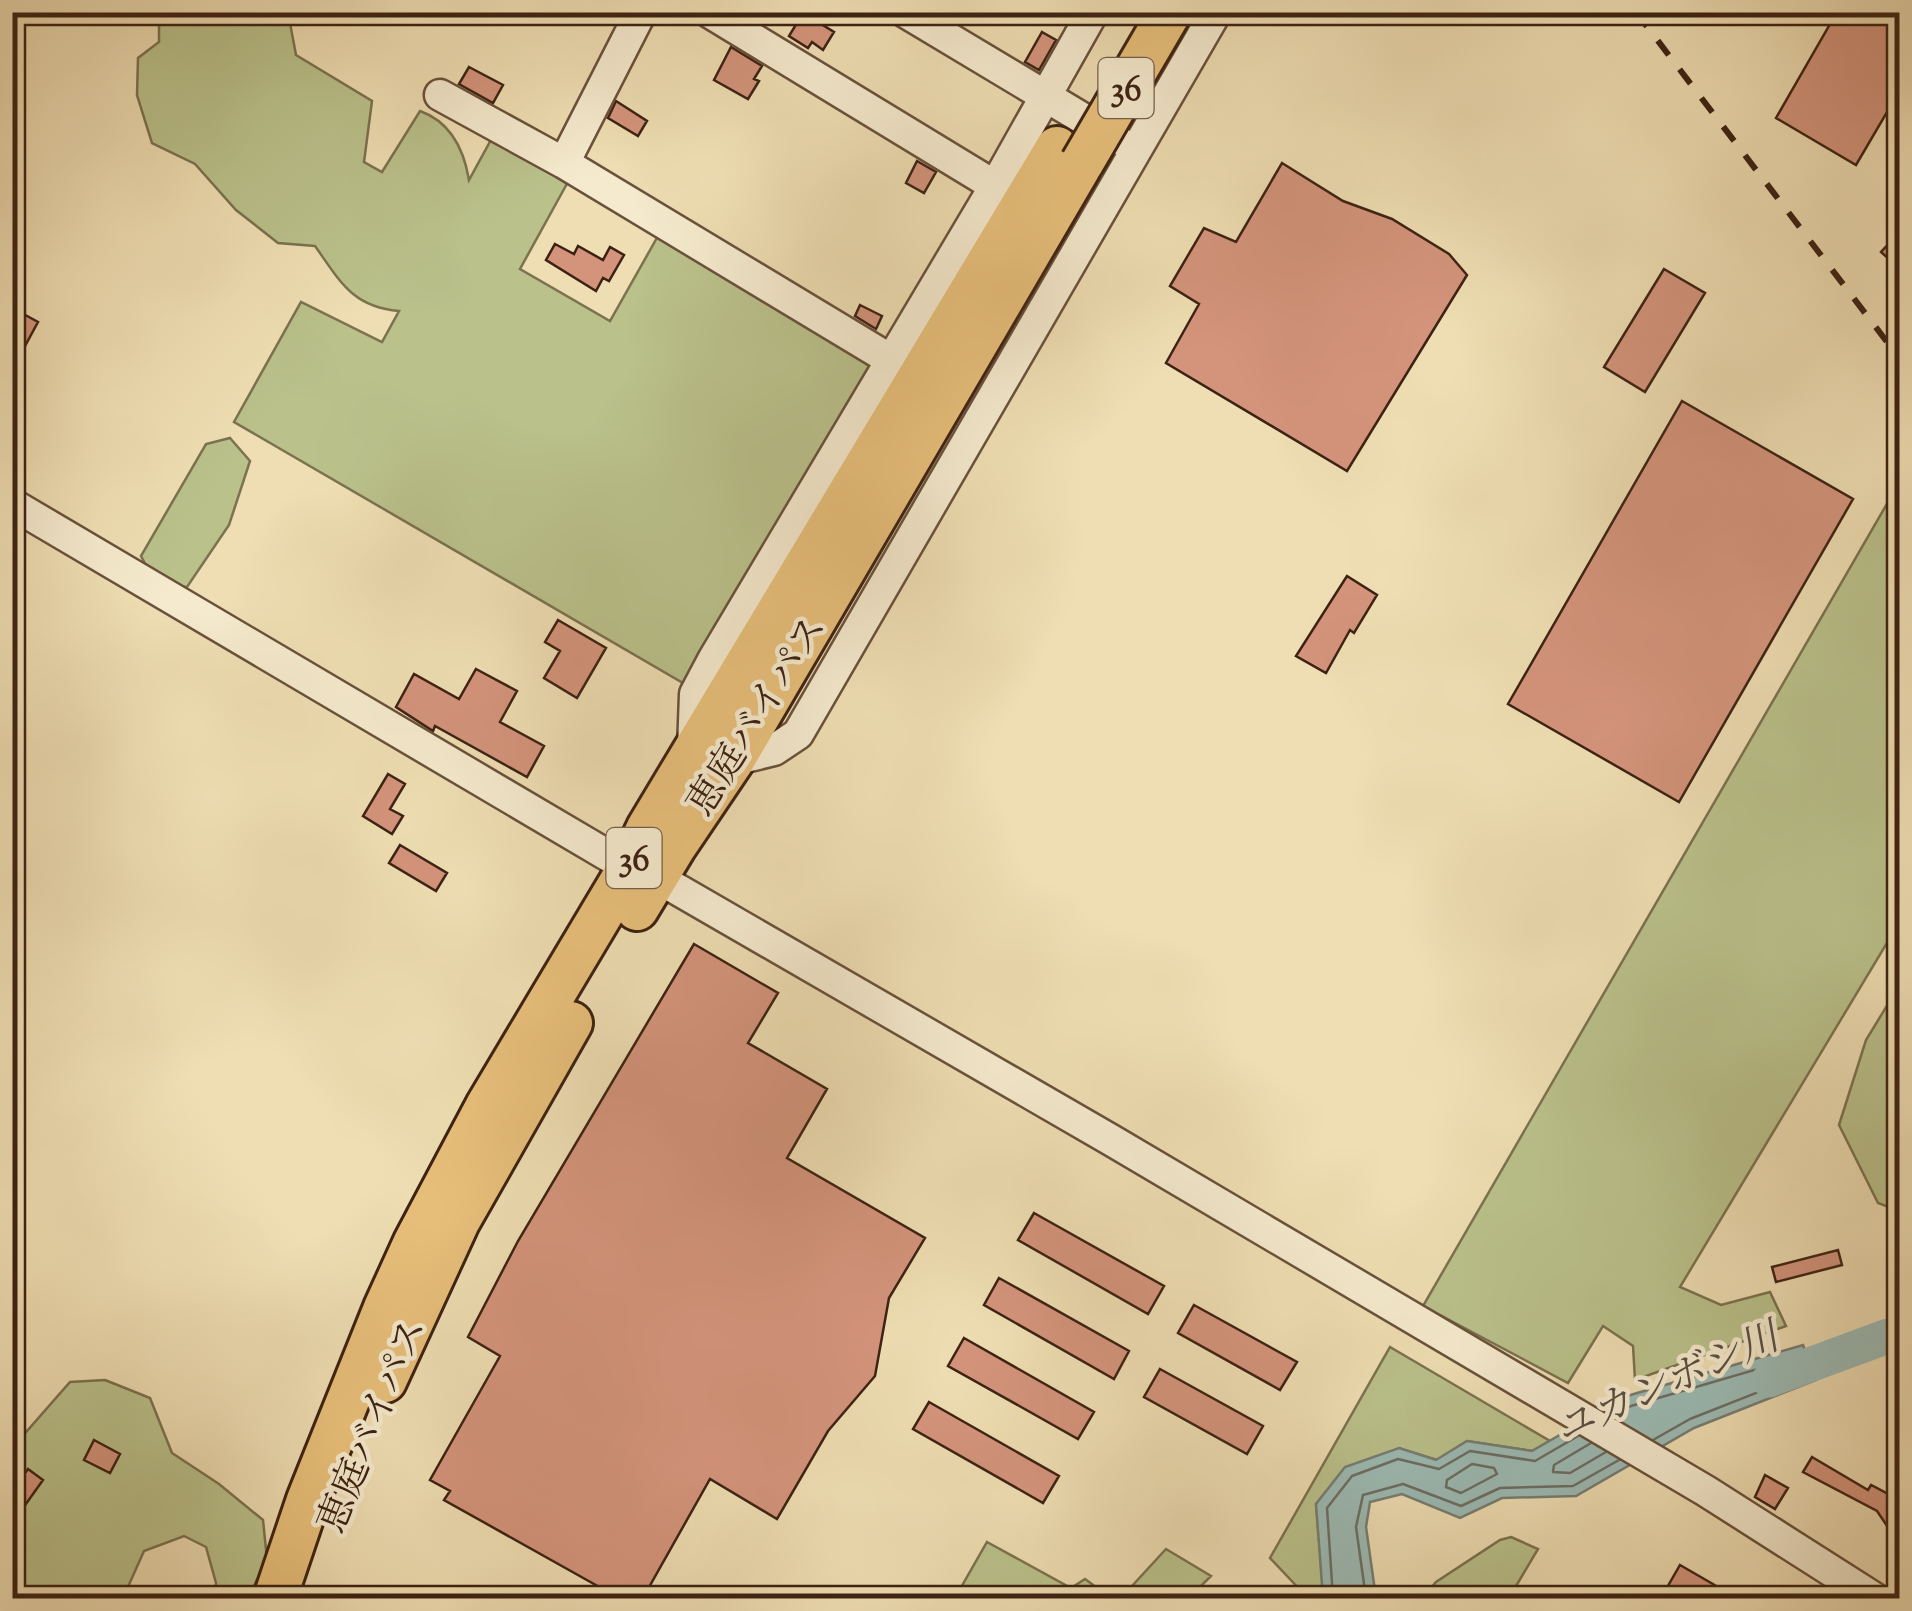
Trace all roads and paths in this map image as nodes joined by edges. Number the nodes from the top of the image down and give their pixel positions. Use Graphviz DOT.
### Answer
graph roads {
  1 [pos="640,12"];
  2 [pos="709,12"];
  3 [pos="905,12"];
  4 [pos="1093,12"];
  5 [pos="1136,12"];
  6 [pos="1170,12"];
  7 [pos="1216,12"];
  8 [pos="440,96"];
  9 [pos="1044,96"];
  10 [pos="1134,150"];
  11 [pos="1070,156"];
  12 [pos="564,163"];
  13 [pos="995,186"];
  14 [pos="891,360"];
  15 [pos="12,504"];
  16 [pos="713,759"];
  17 [pos="643,873"];
  18 [pos="275,1598"];
  19 [pos="304,1598"];
  20 [pos="1874,1598"];
  1 -- 12 [label="street"];
  2 -- 13 [label="street"];
  3 -- 9 [label="street"];
  4 -- 9 [label="street"];
  5 -- 11 [label="highway, 恵庭バイパス / 36"];
  6 -- 11 [label="highway, 恵庭バイパス / 36, bridge"];
  7 -- 10 [label="street"];
  8 -- 12 [label="street"];
  9 -- 10 [label="street"];
  9 -- 13 [label="street"];
  10 -- 16 [label="street"];
  11 -- 16 [label="highway, 恵庭バイパス / 36"];
  12 -- 14 [label="street"];
  13 -- 14 [label="street"];
  14 -- 16 [label="street"];
  15 -- 17 [label="street"];
  16 -- 17 [label="highway, 恵庭バイパス / 36"];
  17 -- 18 [label="highway, 恵庭バイパス / 36"];
  17 -- 19 [label="highway, 恵庭バイパス / 36"];
  17 -- 20 [label="street"];
}
